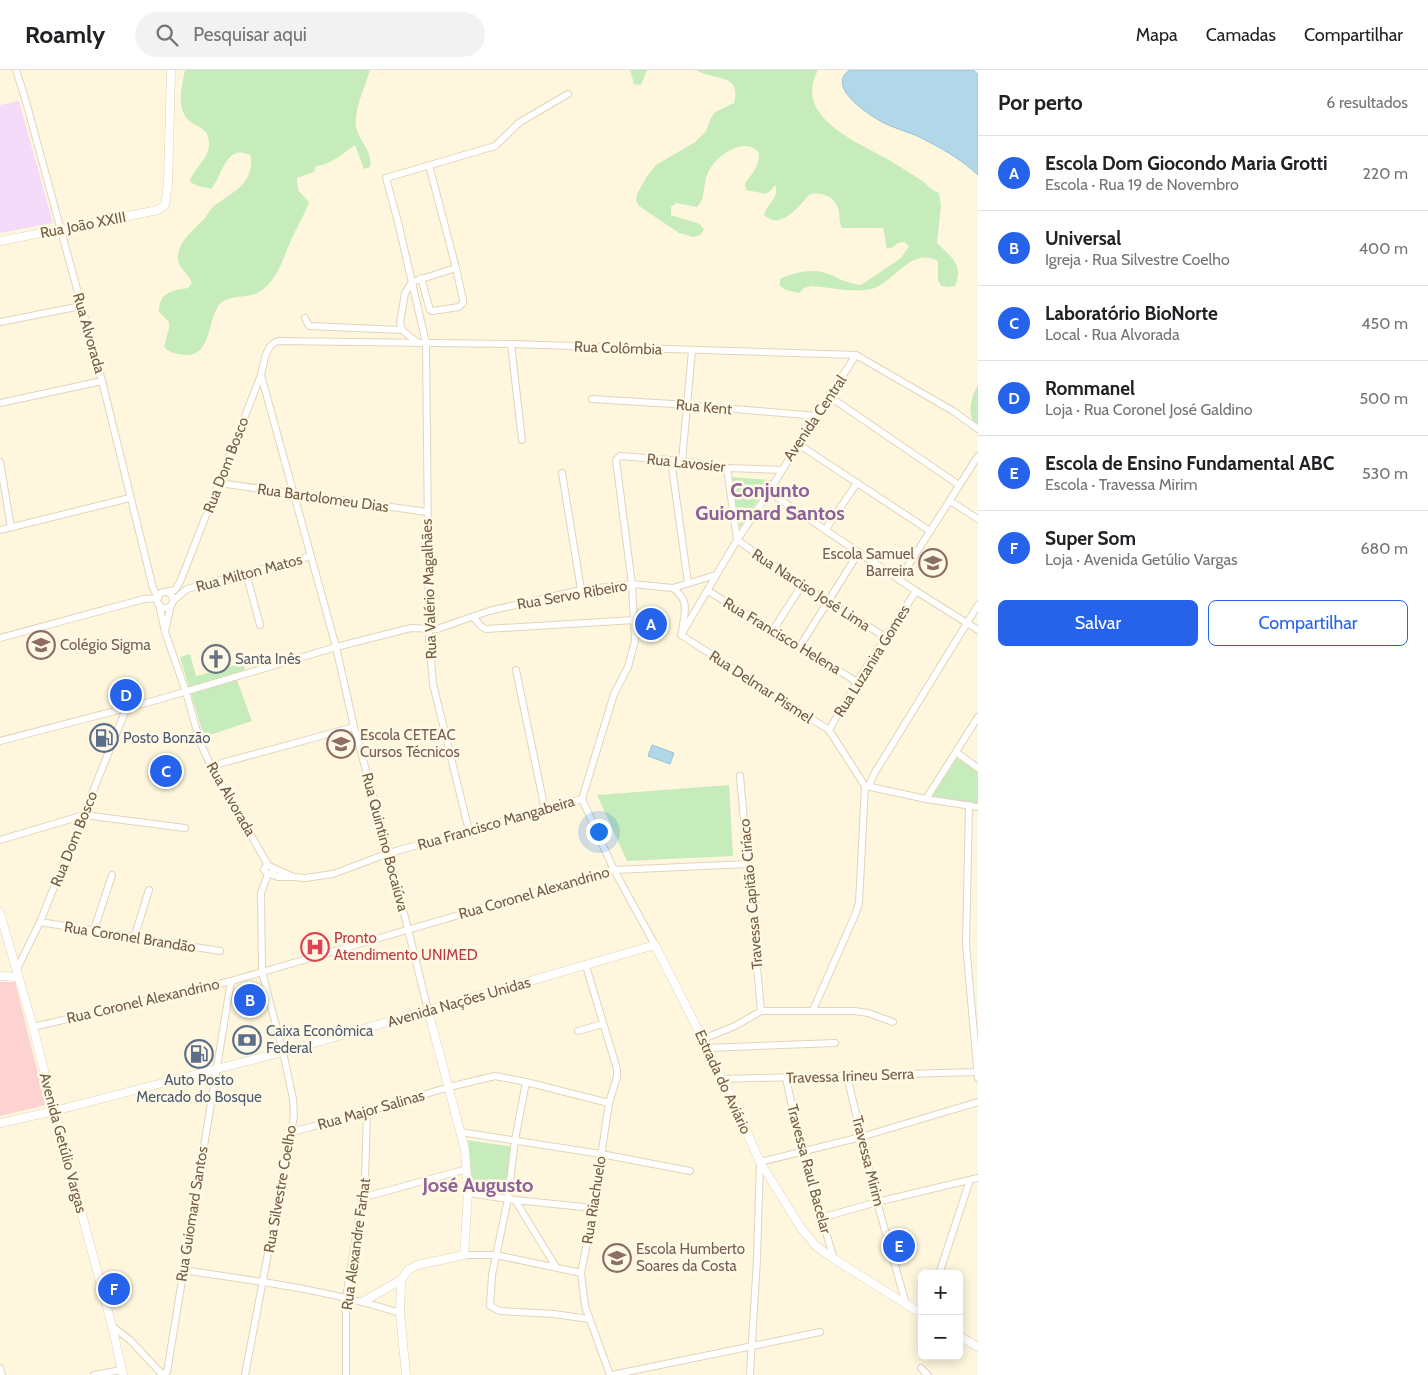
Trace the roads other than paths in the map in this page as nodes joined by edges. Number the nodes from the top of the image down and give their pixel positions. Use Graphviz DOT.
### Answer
graph roads {
  1 [pos="16,70"];
  2 [pos="172,70"];
  3 [pos="568,94"];
  4 [pos="429,165"];
  5 [pos="60,230"];
  6 [pos="0,241"];
  7 [pos="456,268"];
  8 [pos="421,278"];
  9 [pos="412,282"];
  10 [pos="81,306"];
  11 [pos="305,318"];
  12 [pos="0,322"];
  13 [pos="402,330"];
  14 [pos="422,343"];
  15 [pos="511,344"];
  16 [pos="692,350"];
  17 [pos="856,355"];
  18 [pos="260,375"];
  19 [pos="102,380"];
  20 [pos="830,397"];
  21 [pos="592,399"];
  22 [pos="0,403"];
  23 [pos="688,405"];
  24 [pos="817,416"];
  25 [pos="978,429"];
  26 [pos="522,440"];
  27 [pos="798,444"];
  28 [pos="978,456"];
  29 [pos="671,460"];
  30 [pos="682,461"];
  31 [pos="0,462"];
  32 [pos="727,468"];
  33 [pos="781,470"];
  34 [pos="562,473"];
  35 [pos="857,483"];
  36 [pos="219,484"];
  37 [pos="959,486"];
  38 [pos="769,492"];
  39 [pos="294,493"];
  40 [pos="130,498"];
  41 [pos="950,501"];
  42 [pos="427,512"];
  43 [pos="978,519"];
  44 [pos="12,527"];
  45 [pos="0,530"];
  46 [pos="825,530"];
  47 [pos="930,531"];
  48 [pos="737,540"];
  49 [pos="859,552"];
  50 [pos="311,556"];
  51 [pos="246,573"];
  52 [pos="716,576"];
  53 [pos="899,580"];
  54 [pos="688,583"];
  55 [pos="632,584"];
  56 [pos="802,585"];
  57 [pos="183,586"];
  58 [pos="673,588"];
  59 [pos="581,590"];
  60 [pos="708,591"];
  61 [pos="916,591"];
  62 [pos="160,597"];
  63 [pos="828,602"];
  64 [pos="172,603"];
  65 [pos="686,604"];
  66 [pos="978,605"];
  67 [pos="698,607"];
  68 [pos="473,617"];
  69 [pos="634,620"];
  70 [pos="967,623"];
  71 [pos="260,625"];
  72 [pos="429,629"];
  73 [pos="774,630"];
  74 [pos="978,630"];
  75 [pos="165,632"];
  76 [pos="681,635"];
  77 [pos="0,638"];
  78 [pos="887,638"];
  79 [pos="336,646"];
  80 [pos="800,646"];
  81 [pos="516,670"];
  82 [pos="857,682"];
  83 [pos="186,692"];
  84 [pos="127,707"];
  85 [pos="978,717"];
  86 [pos="354,727"];
  87 [pos="829,730"];
  88 [pos="0,741"];
  89 [pos="956,752"];
  90 [pos="211,766"];
  91 [pos="978,768"];
  92 [pos="740,776"];
  93 [pos="867,786"];
  94 [pos="582,799"];
  95 [pos="926,799"];
  96 [pos="969,806"];
  97 [pos="978,807"];
  98 [pos="545,810"];
  99 [pos="84,815"];
  100 [pos="185,828"];
  101 [pos="469,831"];
  102 [pos="0,840"];
  103 [pos="389,853"];
  104 [pos="749,864"];
  105 [pos="268,870"];
  106 [pos="614,870"];
  107 [pos="112,875"];
  108 [pos="150,890"];
  109 [pos="0,913"];
  110 [pos="40,922"];
  111 [pos="94,930"];
  112 [pos="408,930"];
  113 [pos="134,938"];
  114 [pos="655,945"];
  115 [pos="220,951"];
  116 [pos="586,966"];
  117 [pos="262,972"];
  118 [pos="18,973"];
  119 [pos="0,976"];
  120 [pos="231,981"];
  121 [pos="428,1010"];
  122 [pos="813,1010"];
  123 [pos="761,1011"];
  124 [pos="893,1022"];
  125 [pos="603,1024"];
  126 [pos="33,1027"];
  127 [pos="578,1031"];
  128 [pos="703,1039"];
  129 [pos="835,1042"];
  130 [pos="707,1048"];
  131 [pos="283,1052"];
  132 [pos="216,1069"];
  133 [pos="978,1075"];
  134 [pos="847,1076"];
  135 [pos="723,1078"];
  136 [pos="786,1078"];
  137 [pos="526,1082"];
  138 [pos="449,1087"];
  139 [pos="978,1102"];
  140 [pos="609,1104"];
  141 [pos="54,1111"];
  142 [pos="367,1112"];
  143 [pos="0,1123"];
  144 [pos="292,1132"];
  145 [pos="460,1132"];
  146 [pos="861,1137"];
  147 [pos="515,1140"];
  148 [pos="802,1152"];
  149 [pos="601,1154"];
  150 [pos="760,1162"];
  151 [pos="467,1169"];
  152 [pos="690,1171"];
  153 [pos="978,1178"];
  154 [pos="970,1180"];
  155 [pos="468,1193"];
  156 [pos="361,1198"];
  157 [pos="511,1199"];
  158 [pos="877,1202"];
  159 [pos="593,1208"];
  160 [pos="821,1218"];
  161 [pos="464,1255"];
  162 [pos="496,1255"];
  163 [pos="834,1259"];
  164 [pos="556,1267"];
  165 [pos="183,1270"];
  166 [pos="940,1270"];
  167 [pos="581,1273"];
  168 [pos="401,1280"];
  169 [pos="263,1282"];
  170 [pos="346,1298"];
  171 [pos="364,1301"];
  172 [pos="906,1304"];
  173 [pos="918,1312"];
  174 [pos="400,1313"];
  175 [pos="589,1319"];
  176 [pos="112,1326"];
  177 [pos="820,1332"];
  178 [pos="963,1339"];
  179 [pos="751,1347"];
  180 [pos="978,1348"];
  181 [pos="0,1368"];
  182 [pos="921,1368"];
  183 [pos="122,1373"];
  184 [pos="2,1375"];
  185 [pos="94,1375"];
  186 [pos="245,1375"];
  187 [pos="346,1375"];
  188 [pos="406,1375"];
  189 [pos="611,1375"];
  190 [pos="750,1375"];
  191 [pos="928,1375"];
  1 -- 5 [label="street, Rua Alvorada"];
  2 -- 5 [label="street, Rua João XXIII"];
  3 -- 4 [label="street"];
  4 -- 7 [label="street"];
  4 -- 9 [label="street, Rua Valério Magalhães"];
  5 -- 6 [label="street, Rua João XXIII"];
  5 -- 10 [label="street, Rua Alvorada"];
  7 -- 8 [label="street"];
  7 -- 8 [label="street"];
  8 -- 9 [label="street"];
  9 -- 13 [label="street"];
  9 -- 14 [label="street, Rua Valério Magalhães"];
  10 -- 12 [label="street"];
  10 -- 19 [label="street, Rua Alvorada"];
  11 -- 13 [label="street"];
  13 -- 14 [label="street"];
  14 -- 15 [label="street, Rua Colômbia"];
  14 -- 18 [label="street, Rua Colômbia"];
  14 -- 42 [label="street, Rua Valério Magalhães"];
  15 -- 16 [label="street, Rua Colômbia"];
  15 -- 26 [label="street"];
  16 -- 17 [label="street, Rua Colômbia"];
  16 -- 23 [label="street"];
  17 -- 20 [label="street, Avenida Central"];
  17 -- 25 [label="street, Rua Colômbia"];
  18 -- 36 [label="street, Rua Dom Bosco"];
  18 -- 39 [label="street, Rua Quintino Bocaiúva"];
  19 -- 22 [label="street"];
  19 -- 40 [label="street, Rua Alvorada"];
  20 -- 24 [label="street, Avenida Central"];
  20 -- 37 [label="street"];
  21 -- 23 [label="street, Rua Kent"];
  23 -- 24 [label="street, Rua Kent"];
  23 -- 30 [label="street"];
  24 -- 27 [label="street, Avenida Central"];
  27 -- 33 [label="street, Avenida Central"];
  27 -- 35 [label="street"];
  28 -- 37 [label="street"];
  29 -- 30 [label="street, Rua Lavosier"];
  29 -- 54 [label="street"];
  29 -- 55 [label="street, Rua Lavosier"];
  30 -- 32 [label="street, Rua Lavosier"];
  31 -- 44 [label="street"];
  32 -- 33 [label="street, Rua Lavosier"];
  32 -- 48 [label="street"];
  33 -- 38 [label="street, Avenida Central"];
  34 -- 59 [label="street"];
  35 -- 46 [label="street"];
  35 -- 47 [label="street"];
  36 -- 39 [label="street, Rua Bartolomeu Dias"];
  36 -- 57 [label="street, Rua Dom Bosco"];
  37 -- 41 [label="street"];
  38 -- 46 [label="street"];
  38 -- 48 [label="street, Avenida Central"];
  39 -- 42 [label="street, Rua Bartolomeu Dias"];
  39 -- 50 [label="street, Rua Quintino Bocaiúva"];
  40 -- 44 [label="street"];
  40 -- 62 [label="street, Rua Alvorada"];
  41 -- 43 [label="street"];
  41 -- 47 [label="street"];
  42 -- 72 [label="street, Rua Valério Magalhães"];
  44 -- 45 [label="street"];
  46 -- 49 [label="street"];
  47 -- 53 [label="street"];
  48 -- 52 [label="street, Avenida Central"];
  48 -- 56 [label="street, Rua Narciso José Lima"];
  49 -- 53 [label="street"];
  49 -- 63 [label="street"];
  50 -- 51 [label="street, Rua Milton Matos"];
  50 -- 79 [label="street, Rua Quintino Bocaiúva"];
  51 -- 57 [label="street, Rua Milton Matos"];
  51 -- 71 [label="street"];
  52 -- 54 [label="street, Rua Servo Ribeiro"];
  52 -- 60 [label="street, Avenida Central"];
  53 -- 61 [label="street"];
  54 -- 58 [label="street, Rua Servo Ribeiro"];
  55 -- 58 [label="street, Rua Servo Ribeiro"];
  55 -- 59 [label="street, Rua Servo Ribeiro"];
  55 -- 69 [label="street"];
  56 -- 63 [label="street, Rua Narciso José Lima"];
  56 -- 73 [label="street"];
  57 -- 62 [label="street"];
  57 -- 64 [label="street, Rua Milton Matos"];
  58 -- 65 [label="street"];
  59 -- 68 [label="street, Rua Servo Ribeiro"];
  60 -- 67 [label="street, Avenida Central"];
  60 -- 73 [label="street, Rua Francisco Helena"];
  61 -- 70 [label="street"];
  61 -- 78 [label="street, Rua Luzanira Gomes"];
  62 -- 64 [label="street, Rua Alvorada"];
  62 -- 64 [label="street, Rua Alvorada"];
  62 -- 75 [label="street, Rua Alvorada"];
  62 -- 77 [label="street"];
  63 -- 78 [label="street, Rua Narciso José Lima"];
  63 -- 80 [label="street"];
  64 -- 75 [label="street"];
  65 -- 67 [label="street"];
  65 -- 76 [label="street"];
  66 -- 70 [label="street"];
  67 -- 76 [label="street, Avenida Central"];
  68 -- 69 [label="street"];
  68 -- 72 [label="street, Rua Servo Ribeiro"];
  69 -- 94 [label="street"];
  70 -- 74 [label="street"];
  70 -- 93 [label="street"];
  72 -- 79 [label="street, Rua Servo Ribeiro"];
  72 -- 101 [label="street, Rua Valério Magalhães"];
  73 -- 80 [label="street, Rua Francisco Helena"];
  75 -- 83 [label="street, Rua Alvorada"];
  76 -- 87 [label="street, Rua Delmar Pismel"];
  78 -- 82 [label="street, Rua Luzanira Gomes"];
  79 -- 83 [label="street, Rua Servo Ribeiro"];
  79 -- 86 [label="street, Rua Quintino Bocaiúva"];
  80 -- 82 [label="street, Rua Francisco Helena"];
  81 -- 98 [label="street"];
  82 -- 87 [label="street, Rua Luzanira Gomes"];
  83 -- 84 [label="street, Rua Servo Ribeiro"];
  83 -- 90 [label="street, Rua Alvorada"];
  84 -- 88 [label="street, Rua Servo Ribeiro"];
  84 -- 99 [label="street, Rua Dom Bosco"];
  85 -- 89 [label="street"];
  86 -- 90 [label="street"];
  86 -- 103 [label="street, Rua Quintino Bocaiúva"];
  87 -- 93 [label="street, Rua Delmar Pismel"];
  89 -- 91 [label="street"];
  89 -- 95 [label="street"];
  90 -- 105 [label="street, Rua Alvorada"];
  92 -- 104 [label="street, Travessa Capitão Ciríaco"];
  93 -- 95 [label="street"];
  93 -- 122 [label="street"];
  94 -- 98 [label="street, Rua Francisco Mangabeira"];
  94 -- 106 [label="street, Estrada do Aviário"];
  95 -- 96 [label="street"];
  96 -- 97 [label="street"];
  96 -- 133 [label="street"];
  98 -- 101 [label="street, Rua Francisco Mangabeira"];
  99 -- 100 [label="street"];
  99 -- 102 [label="street"];
  99 -- 110 [label="street, Rua Dom Bosco"];
  101 -- 103 [label="street, Rua Francisco Mangabeira"];
  103 -- 105 [label="street, Rua Francisco Mangabeira"];
  103 -- 112 [label="street, Rua Quintino Bocaiúva"];
  104 -- 106 [label="street, Rua Coronel Alexandrino"];
  104 -- 123 [label="street, Travessa Capitão Ciríaco"];
  105 -- 117 [label="street, Rua Silvestre Coelho"];
  106 -- 112 [label="street, Rua Coronel Alexandrino"];
  106 -- 114 [label="street, Estrada do Aviário"];
  107 -- 111 [label="street"];
  108 -- 113 [label="street"];
  109 -- 118 [label="street, Avenida Getúlio Vargas"];
  110 -- 111 [label="street, Rua Coronel Brandão"];
  110 -- 118 [label="street, Rua Dom Bosco"];
  111 -- 113 [label="street, Rua Coronel Brandão"];
  112 -- 117 [label="street, Rua Coronel Alexandrino"];
  112 -- 121 [label="street, Rua Quintino Bocaiúva"];
  113 -- 115 [label="street, Rua Coronel Brandão"];
  114 -- 116 [label="street, Avenida Nações Unidas"];
  114 -- 128 [label="street, Estrada do Aviário"];
  116 -- 121 [label="street, Avenida Nações Unidas"];
  116 -- 125 [label="street, Rua Riachuelo"];
  117 -- 120 [label="street, Rua Coronel Alexandrino"];
  117 -- 131 [label="street, Rua Silvestre Coelho"];
  118 -- 119 [label="street"];
  118 -- 126 [label="street, Avenida Getúlio Vargas"];
  120 -- 126 [label="street, Rua Coronel Alexandrino"];
  120 -- 132 [label="street, Rua Guiomard Santos"];
  121 -- 131 [label="street, Avenida Nações Unidas"];
  121 -- 138 [label="street, Rua Quintino Bocaiúva"];
  122 -- 123 [label="street"];
  122 -- 124 [label="street"];
  123 -- 128 [label="street"];
  125 -- 127 [label="street"];
  125 -- 140 [label="street, Rua Riachuelo"];
  126 -- 141 [label="street, Avenida Getúlio Vargas"];
  128 -- 130 [label="street, Estrada do Aviário"];
  129 -- 130 [label="street"];
  130 -- 135 [label="street, Estrada do Aviário"];
  131 -- 132 [label="street, Avenida Nações Unidas"];
  131 -- 144 [label="street, Rua Silvestre Coelho"];
  132 -- 141 [label="street, Avenida Nações Unidas"];
  132 -- 165 [label="street, Rua Guiomard Santos"];
  133 -- 134 [label="street, Travessa Irineu Serra"];
  134 -- 136 [label="street, Travessa Irineu Serra"];
  134 -- 146 [label="street, Travessa Mirim"];
  135 -- 136 [label="street, Travessa Irineu Serra"];
  135 -- 150 [label="street, Estrada do Aviário"];
  136 -- 148 [label="street, Travessa Raul Bacelar"];
  137 -- 138 [label="street, Rua Major Salinas"];
  137 -- 140 [label="street, Rua Major Salinas"];
  137 -- 147 [label="street"];
  138 -- 142 [label="street, Rua Major Salinas"];
  138 -- 145 [label="street, Rua Quintino Bocaiúva"];
  139 -- 146 [label="street"];
  140 -- 149 [label="street, Rua Riachuelo"];
  141 -- 143 [label="street, Avenida Nações Unidas"];
  141 -- 176 [label="street, Avenida Getúlio Vargas"];
  142 -- 144 [label="street, Rua Major Salinas"];
  142 -- 156 [label="street, Rua Alexandre Farhat"];
  144 -- 169 [label="street, Rua Silvestre Coelho"];
  145 -- 147 [label="street"];
  145 -- 151 [label="street, Rua Quintino Bocaiúva"];
  146 -- 148 [label="street"];
  146 -- 158 [label="street, Travessa Mirim"];
  147 -- 149 [label="street"];
  147 -- 157 [label="street"];
  148 -- 150 [label="street"];
  148 -- 160 [label="street, Travessa Raul Bacelar"];
  149 -- 152 [label="street"];
  149 -- 159 [label="street, Rua Riachuelo"];
  150 -- 163 [label="street, Estrada do Aviário"];
  150 -- 179 [label="street"];
  151 -- 155 [label="street, Rua Quintino Bocaiúva"];
  151 -- 156 [label="street"];
  153 -- 154 [label="street"];
  154 -- 158 [label="street"];
  154 -- 166 [label="street"];
  155 -- 157 [label="street"];
  155 -- 161 [label="street, Rua Quintino Bocaiúva"];
  156 -- 170 [label="street, Rua Alexandre Farhat"];
  157 -- 159 [label="street"];
  157 -- 162 [label="street"];
  157 -- 164 [label="street"];
  158 -- 160 [label="street"];
  158 -- 172 [label="street, Travessa Mirim"];
  159 -- 167 [label="street, Rua Riachuelo"];
  160 -- 163 [label="street, Travessa Raul Bacelar"];
  161 -- 162 [label="street"];
  161 -- 168 [label="street"];
  162 -- 164 [label="street"];
  162 -- 175 [label="street"];
  163 -- 172 [label="street, Estrada do Aviário"];
  164 -- 167 [label="street"];
  165 -- 169 [label="street"];
  165 -- 176 [label="street, Rua Guiomard Santos"];
  167 -- 175 [label="street, Rua Riachuelo"];
  168 -- 171 [label="street"];
  168 -- 174 [label="street"];
  169 -- 170 [label="street"];
  169 -- 186 [label="street, Rua Silvestre Coelho"];
  170 -- 171 [label="street"];
  170 -- 187 [label="street, Rua Alexandre Farhat"];
  171 -- 174 [label="street"];
  172 -- 173 [label="street, Estrada do Aviário"];
  174 -- 188 [label="street"];
  175 -- 189 [label="street, Rua Riachuelo"];
  176 -- 183 [label="street, Avenida Getúlio Vargas"];
  177 -- 179 [label="street"];
  178 -- 180 [label="street"];
  179 -- 189 [label="street"];
  179 -- 190 [label="street"];
  181 -- 184 [label="street"];
  182 -- 191 [label="street"];
  183 -- 185 [label="street"];
}
